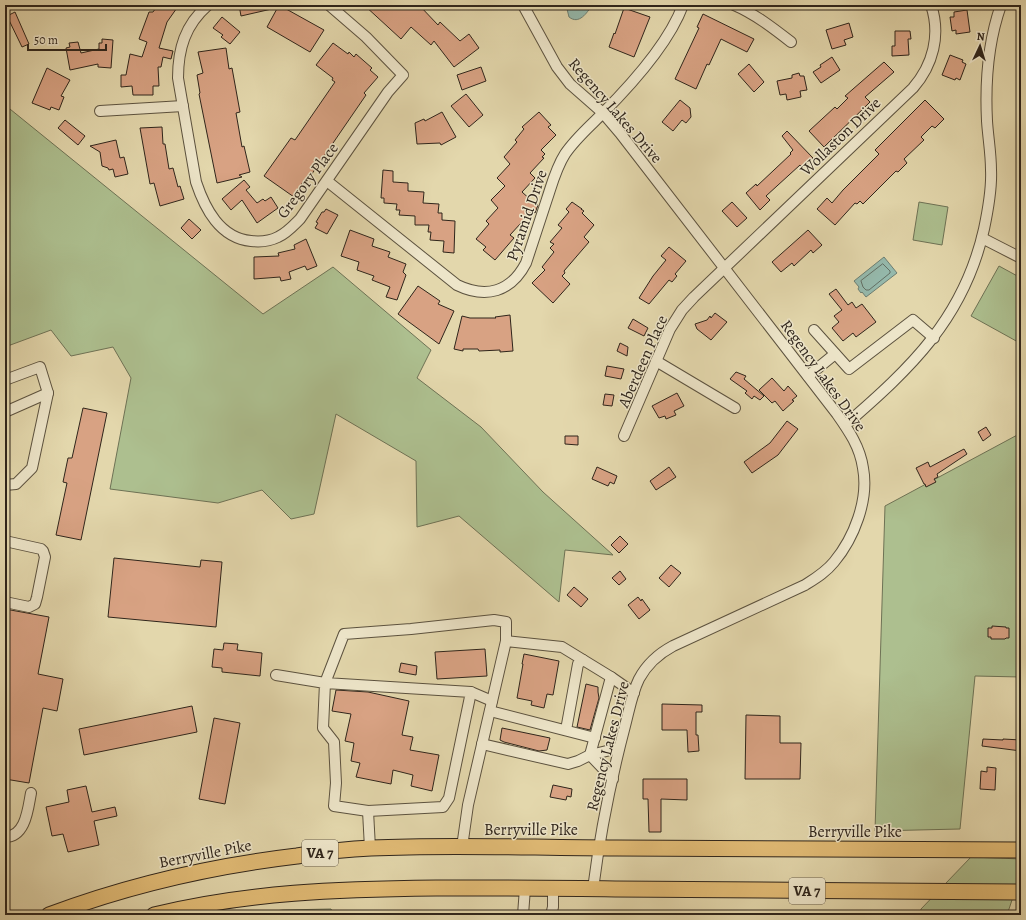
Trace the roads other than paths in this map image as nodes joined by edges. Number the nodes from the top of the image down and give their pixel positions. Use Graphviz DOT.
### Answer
graph roads {
  1 [pos="208,5"];
  2 [pos="329,5"];
  3 [pos="523,5"];
  4 [pos="683,5"];
  5 [pos="734,5"];
  6 [pos="931,5"];
  7 [pos="1001,5"];
  8 [pos="791,42"];
  9 [pos="183,106"];
  10 [pos="100,110"];
  11 [pos="603,114"];
  12 [pos="327,181"];
  13 [pos="982,238"];
  14 [pos="1021,258"];
  15 [pos="725,268"];
  16 [pos="814,330"];
  17 [pos="934,338"];
  18 [pos="835,354"];
  19 [pos="656,361"];
  20 [pos="808,376"];
  21 [pos="5,380"];
  22 [pos="48,393"];
  23 [pos="735,408"];
  24 [pos="5,412"];
  25 [pos="845,425"];
  26 [pos="624,436"];
  27 [pos="5,485"];
  28 [pos="5,541"];
  29 [pos="5,602"];
  30 [pos="506,640"];
  31 [pos="583,660"];
  32 [pos="276,675"];
  33 [pos="611,677"];
  34 [pos="325,683"];
  35 [pos="471,692"];
  36 [pos="634,693"];
  37 [pos="491,706"];
  38 [pos="566,730"];
  39 [pos="595,738"];
  40 [pos="482,744"];
  41 [pos="619,748"];
  42 [pos="590,755"];
  43 [pos="613,779"];
  44 [pos="30,793"];
  45 [pos="368,811"];
  46 [pos="5,837"];
  47 [pos="462,847"];
  48 [pos="370,848"];
  49 [pos="598,848"];
  50 [pos="1021,850"];
  51 [pos="525,888"];
  52 [pos="553,888"];
  53 [pos="593,889"];
  54 [pos="1021,892"];
  55 [pos="49,915"];
  56 [pos="154,915"];
  57 [pos="523,915"];
  58 [pos="551,915"];
  1 -- 9 [label="street, Gregory Place"];
  2 -- 12 [label="street, Gregory Place"];
  3 -- 11 [label="street, Regency Lakes Drive"];
  4 -- 11 [label="street"];
  5 -- 8 [label="street"];
  6 -- 15 [label="street, Wollaston Drive"];
  7 -- 13 [label="street"];
  9 -- 10 [label="street"];
  9 -- 12 [label="street, Gregory Place"];
  11 -- 12 [label="street, Pyramid Drive"];
  11 -- 15 [label="street, Regency Lakes Drive"];
  13 -- 14 [label="street"];
  13 -- 17 [label="street"];
  15 -- 19 [label="street, Aberdeen Place"];
  15 -- 20 [label="street, Regency Lakes Drive"];
  16 -- 18 [label="street"];
  17 -- 18 [label="street"];
  17 -- 25 [label="street"];
  18 -- 20 [label="street"];
  19 -- 23 [label="street"];
  19 -- 26 [label="street, Aberdeen Place"];
  20 -- 25 [label="street, Regency Lakes Drive"];
  21 -- 22 [label="street"];
  22 -- 24 [label="street"];
  22 -- 27 [label="street"];
  25 -- 36 [label="street, Regency Lakes Drive"];
  28 -- 29 [label="street"];
  30 -- 31 [label="street"];
  30 -- 34 [label="street"];
  30 -- 37 [label="street"];
  31 -- 33 [label="street"];
  31 -- 38 [label="street"];
  32 -- 34 [label="street"];
  33 -- 36 [label="street"];
  33 -- 39 [label="street"];
  34 -- 35 [label="street"];
  34 -- 45 [label="street"];
  35 -- 37 [label="street"];
  35 -- 45 [label="street"];
  36 -- 41 [label="street, Regency Lakes Drive"];
  37 -- 38 [label="street"];
  37 -- 40 [label="street"];
  38 -- 39 [label="street"];
  39 -- 42 [label="street"];
  40 -- 42 [label="street"];
  40 -- 47 [label="street"];
  41 -- 42 [label="street"];
  41 -- 43 [label="street, Regency Lakes Drive"];
  42 -- 43 [label="street"];
  43 -- 49 [label="street, Regency Lakes Drive"];
  44 -- 46 [label="street"];
  45 -- 48 [label="street"];
  47 -- 48 [label="highway, Berryville Pike / VA 7"];
  47 -- 49 [label="highway, Berryville Pike / VA 7"];
  48 -- 55 [label="highway, Berryville Pike / VA 7"];
  49 -- 50 [label="highway, Berryville Pike / VA 7"];
  49 -- 53 [label="street, Regency Lakes Drive"];
  51 -- 52 [label="highway, VA 7"];
  51 -- 56 [label="highway, VA 7"];
  51 -- 57 [label="street"];
  52 -- 53 [label="highway, VA 7"];
  52 -- 58 [label="street"];
  53 -- 54 [label="highway, VA 7"];
}
